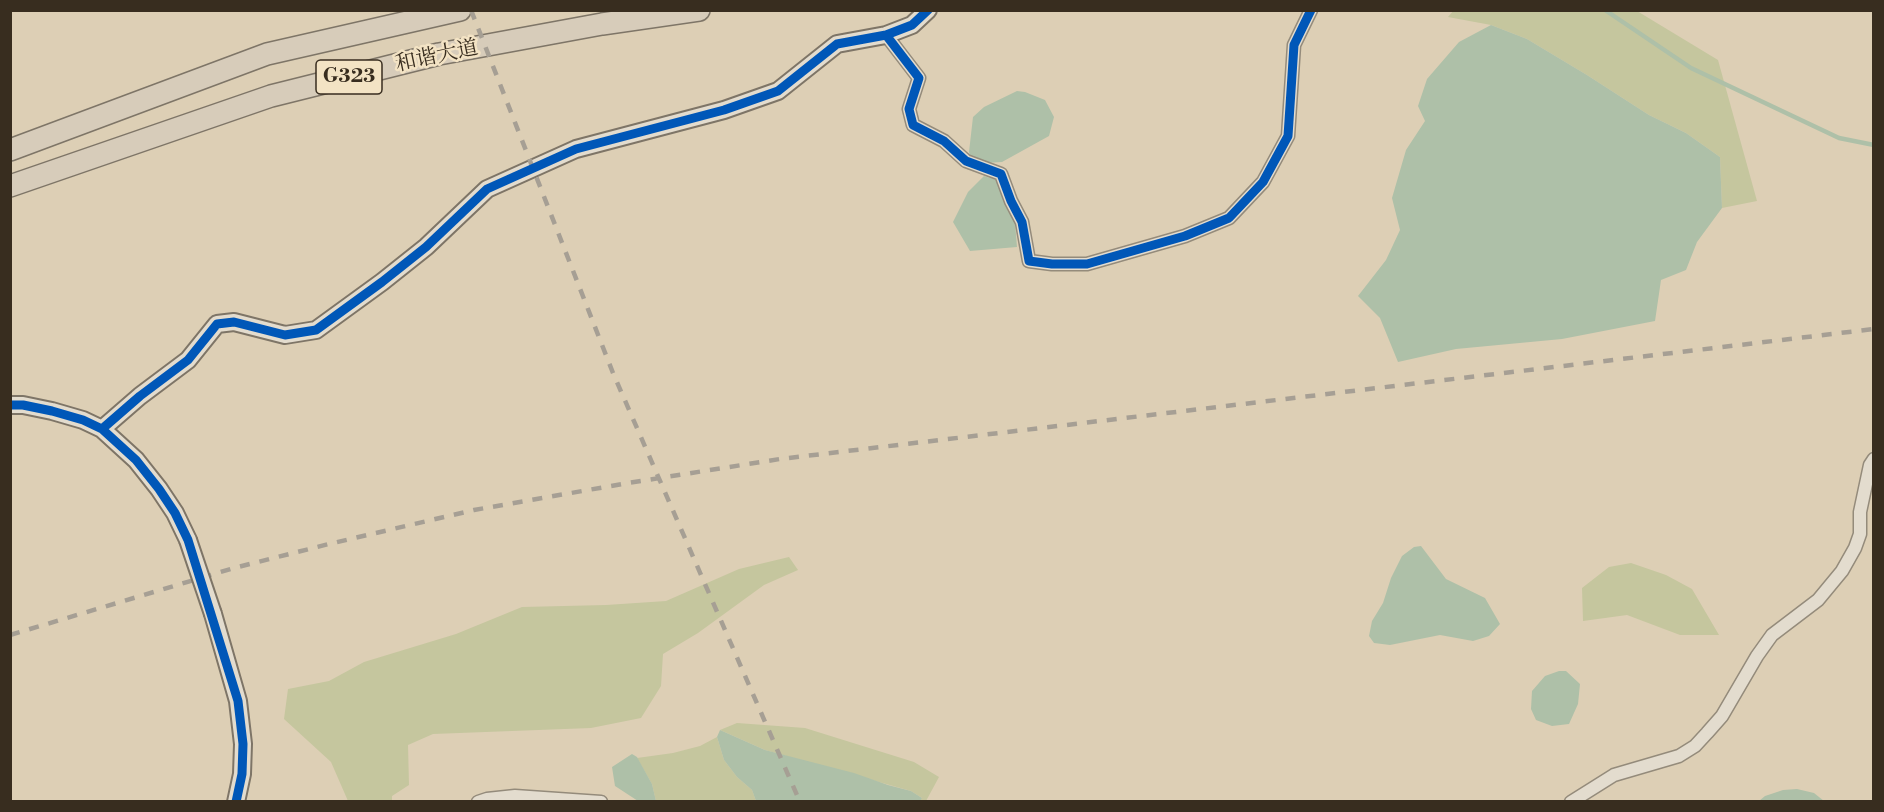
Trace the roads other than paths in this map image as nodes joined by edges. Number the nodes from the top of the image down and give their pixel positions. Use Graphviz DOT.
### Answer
graph roads {
  1 [pos="460,10"];
  2 [pos="699,10"];
  3 [pos="928,10"];
  4 [pos="1311,10"];
  5 [pos="886,35"];
  6 [pos="10,150"];
  7 [pos="10,186"];
  8 [pos="10,405"];
  9 [pos="102,429"];
  10 [pos="1874,459"];
  11 [pos="1869,494"];
  12 [pos="236,801"];
  13 [pos="478,801"];
  14 [pos="601,801"];
  15 [pos="1571,801"];
  1 -- 6 [label="highway, 和谐大道 / G323"];
  2 -- 7 [label="highway, 和谐大道 / G323"];
  3 -- 5 [label="street"];
  4 -- 5 [label="street"];
  5 -- 9 [label="street"];
  8 -- 9 [label="street"];
  9 -- 12 [label="street, bridge"];
  10 -- 11 [label="street"];
  11 -- 15 [label="street"];
  13 -- 14 [label="street"];
}
